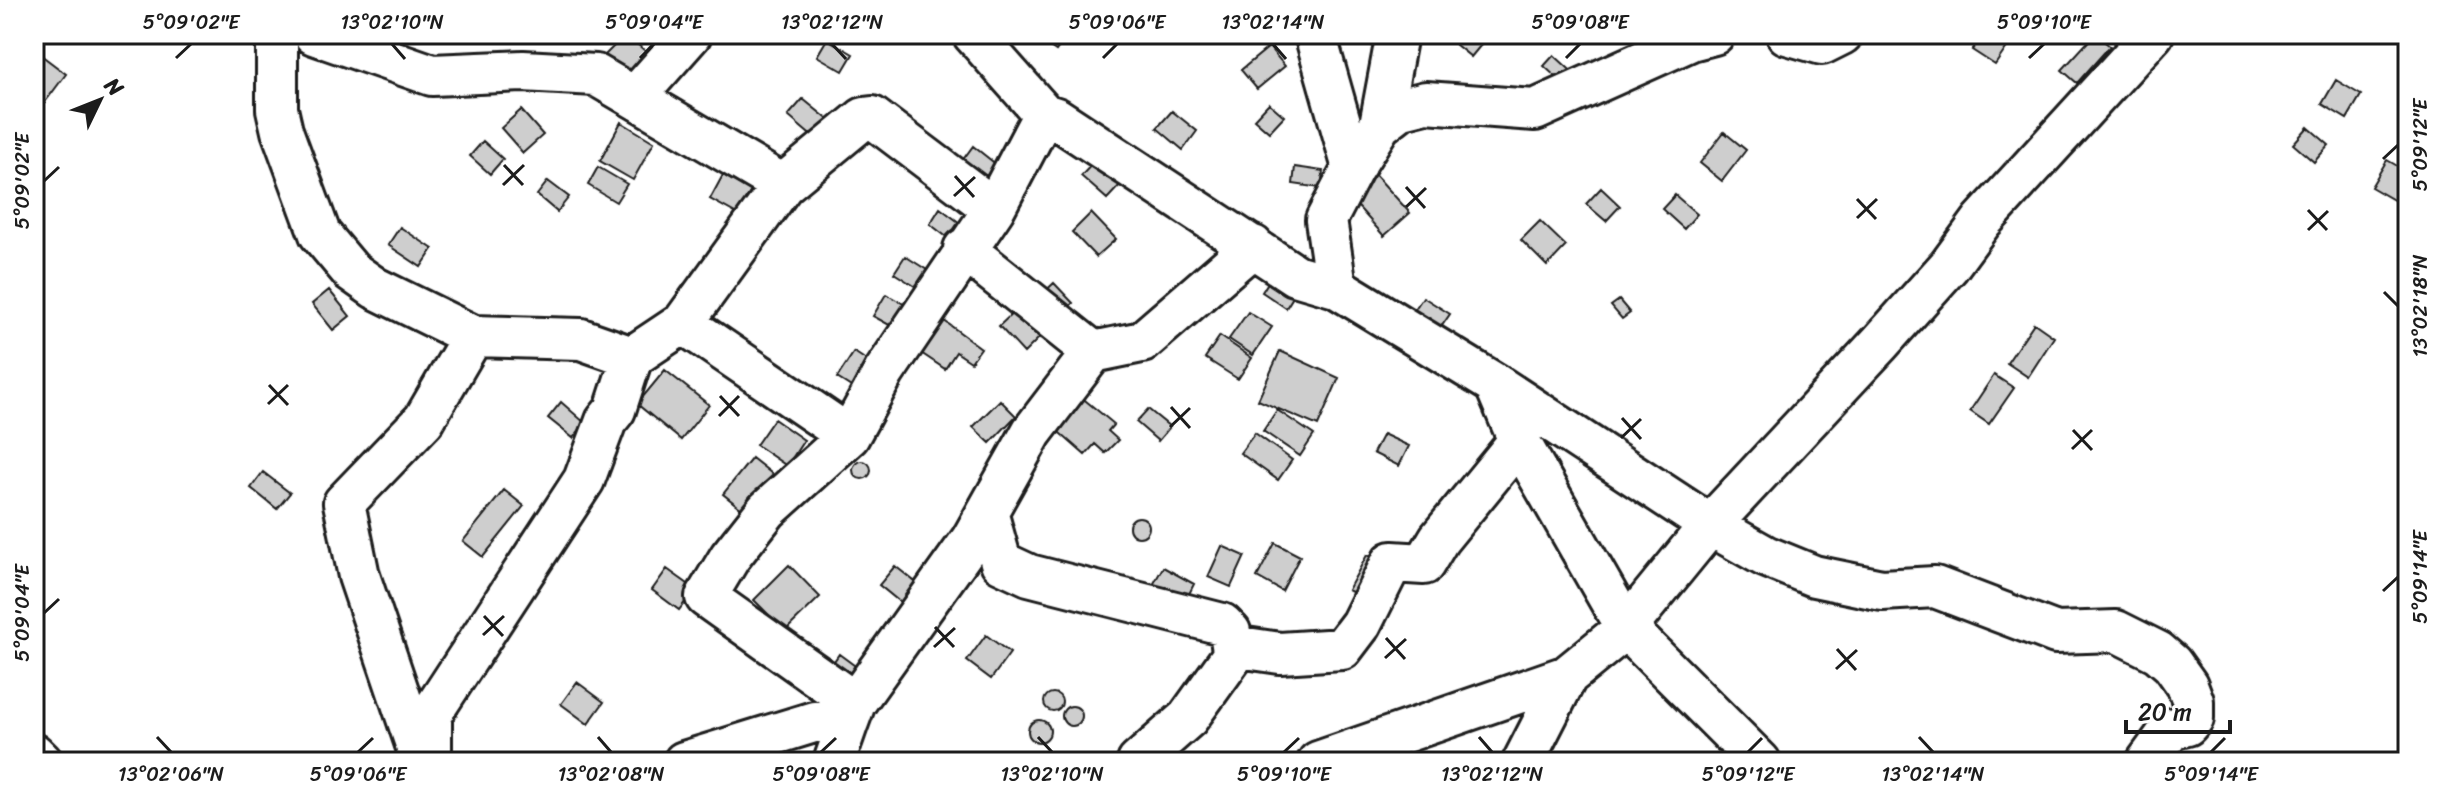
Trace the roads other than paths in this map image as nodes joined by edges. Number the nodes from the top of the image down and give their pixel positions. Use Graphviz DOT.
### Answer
graph roads {
  1 [pos="277,34"];
  2 [pos="314,34"];
  3 [pos="691,34"];
  4 [pos="973,34"];
  5 [pos="1315,34"];
  6 [pos="1397,34"];
  7 [pos="1714,34"];
  8 [pos="1787,34"];
  9 [pos="1842,34"];
  10 [pos="2153,34"];
  11 [pos="636,96"];
  12 [pos="1044,114"];
  13 [pos="1380,125"];
  14 [pos="1353,168"];
  15 [pos="783,185"];
  16 [pos="994,209"];
  17 [pos="1253,246"];
  18 [pos="964,249"];
  19 [pos="1336,287"];
  20 [pos="683,323"];
  21 [pos="473,336"];
  22 [pos="1093,352"];
  23 [pos="632,357"];
  24 [pos="1495,384"];
  25 [pos="849,436"];
  26 [pos="1519,441"];
  27 [pos="987,512"];
  28 [pos="1710,525"];
  29 [pos="1626,628"];
  30 [pos="1233,651"];
  31 [pos="1567,676"];
  32 [pos="852,713"];
  33 [pos="34,754"];
  34 [pos="1160,755"];
  35 [pos="42,762"];
  36 [pos="422,762"];
  37 [pos="431,762"];
  38 [pos="684,762"];
  39 [pos="834,762"];
  40 [pos="1318,762"];
  41 [pos="1523,762"];
  42 [pos="1760,762"];
  43 [pos="2147,762"];
  1 -- 21 [label="street"];
  2 -- 11 [label="street"];
  3 -- 11 [label="street"];
  4 -- 12 [label="street"];
  5 -- 14 [label="street"];
  6 -- 13 [label="street"];
  7 -- 13 [label="street"];
  8 -- 9 [label="street"];
  10 -- 28 [label="street"];
  11 -- 15 [label="street"];
  12 -- 16 [label="street"];
  12 -- 17 [label="street"];
  13 -- 14 [label="street"];
  14 -- 19 [label="street"];
  15 -- 16 [label="street"];
  15 -- 20 [label="street"];
  16 -- 18 [label="street"];
  17 -- 19 [label="street"];
  17 -- 22 [label="street"];
  18 -- 22 [label="street"];
  18 -- 25 [label="street"];
  19 -- 24 [label="street"];
  20 -- 23 [label="street"];
  20 -- 25 [label="street"];
  21 -- 23 [label="street"];
  21 -- 36 [label="street"];
  22 -- 27 [label="street"];
  23 -- 37 [label="street"];
  24 -- 26 [label="street"];
  24 -- 28 [label="street"];
  25 -- 32 [label="street"];
  26 -- 29 [label="street"];
  26 -- 30 [label="street"];
  27 -- 30 [label="street"];
  27 -- 32 [label="street"];
  28 -- 29 [label="street"];
  28 -- 43 [label="street"];
  29 -- 31 [label="street"];
  29 -- 42 [label="street"];
  30 -- 34 [label="street"];
  31 -- 40 [label="street"];
  31 -- 41 [label="street"];
  32 -- 38 [label="street"];
  32 -- 39 [label="street"];
  33 -- 35 [label="street"];
}
